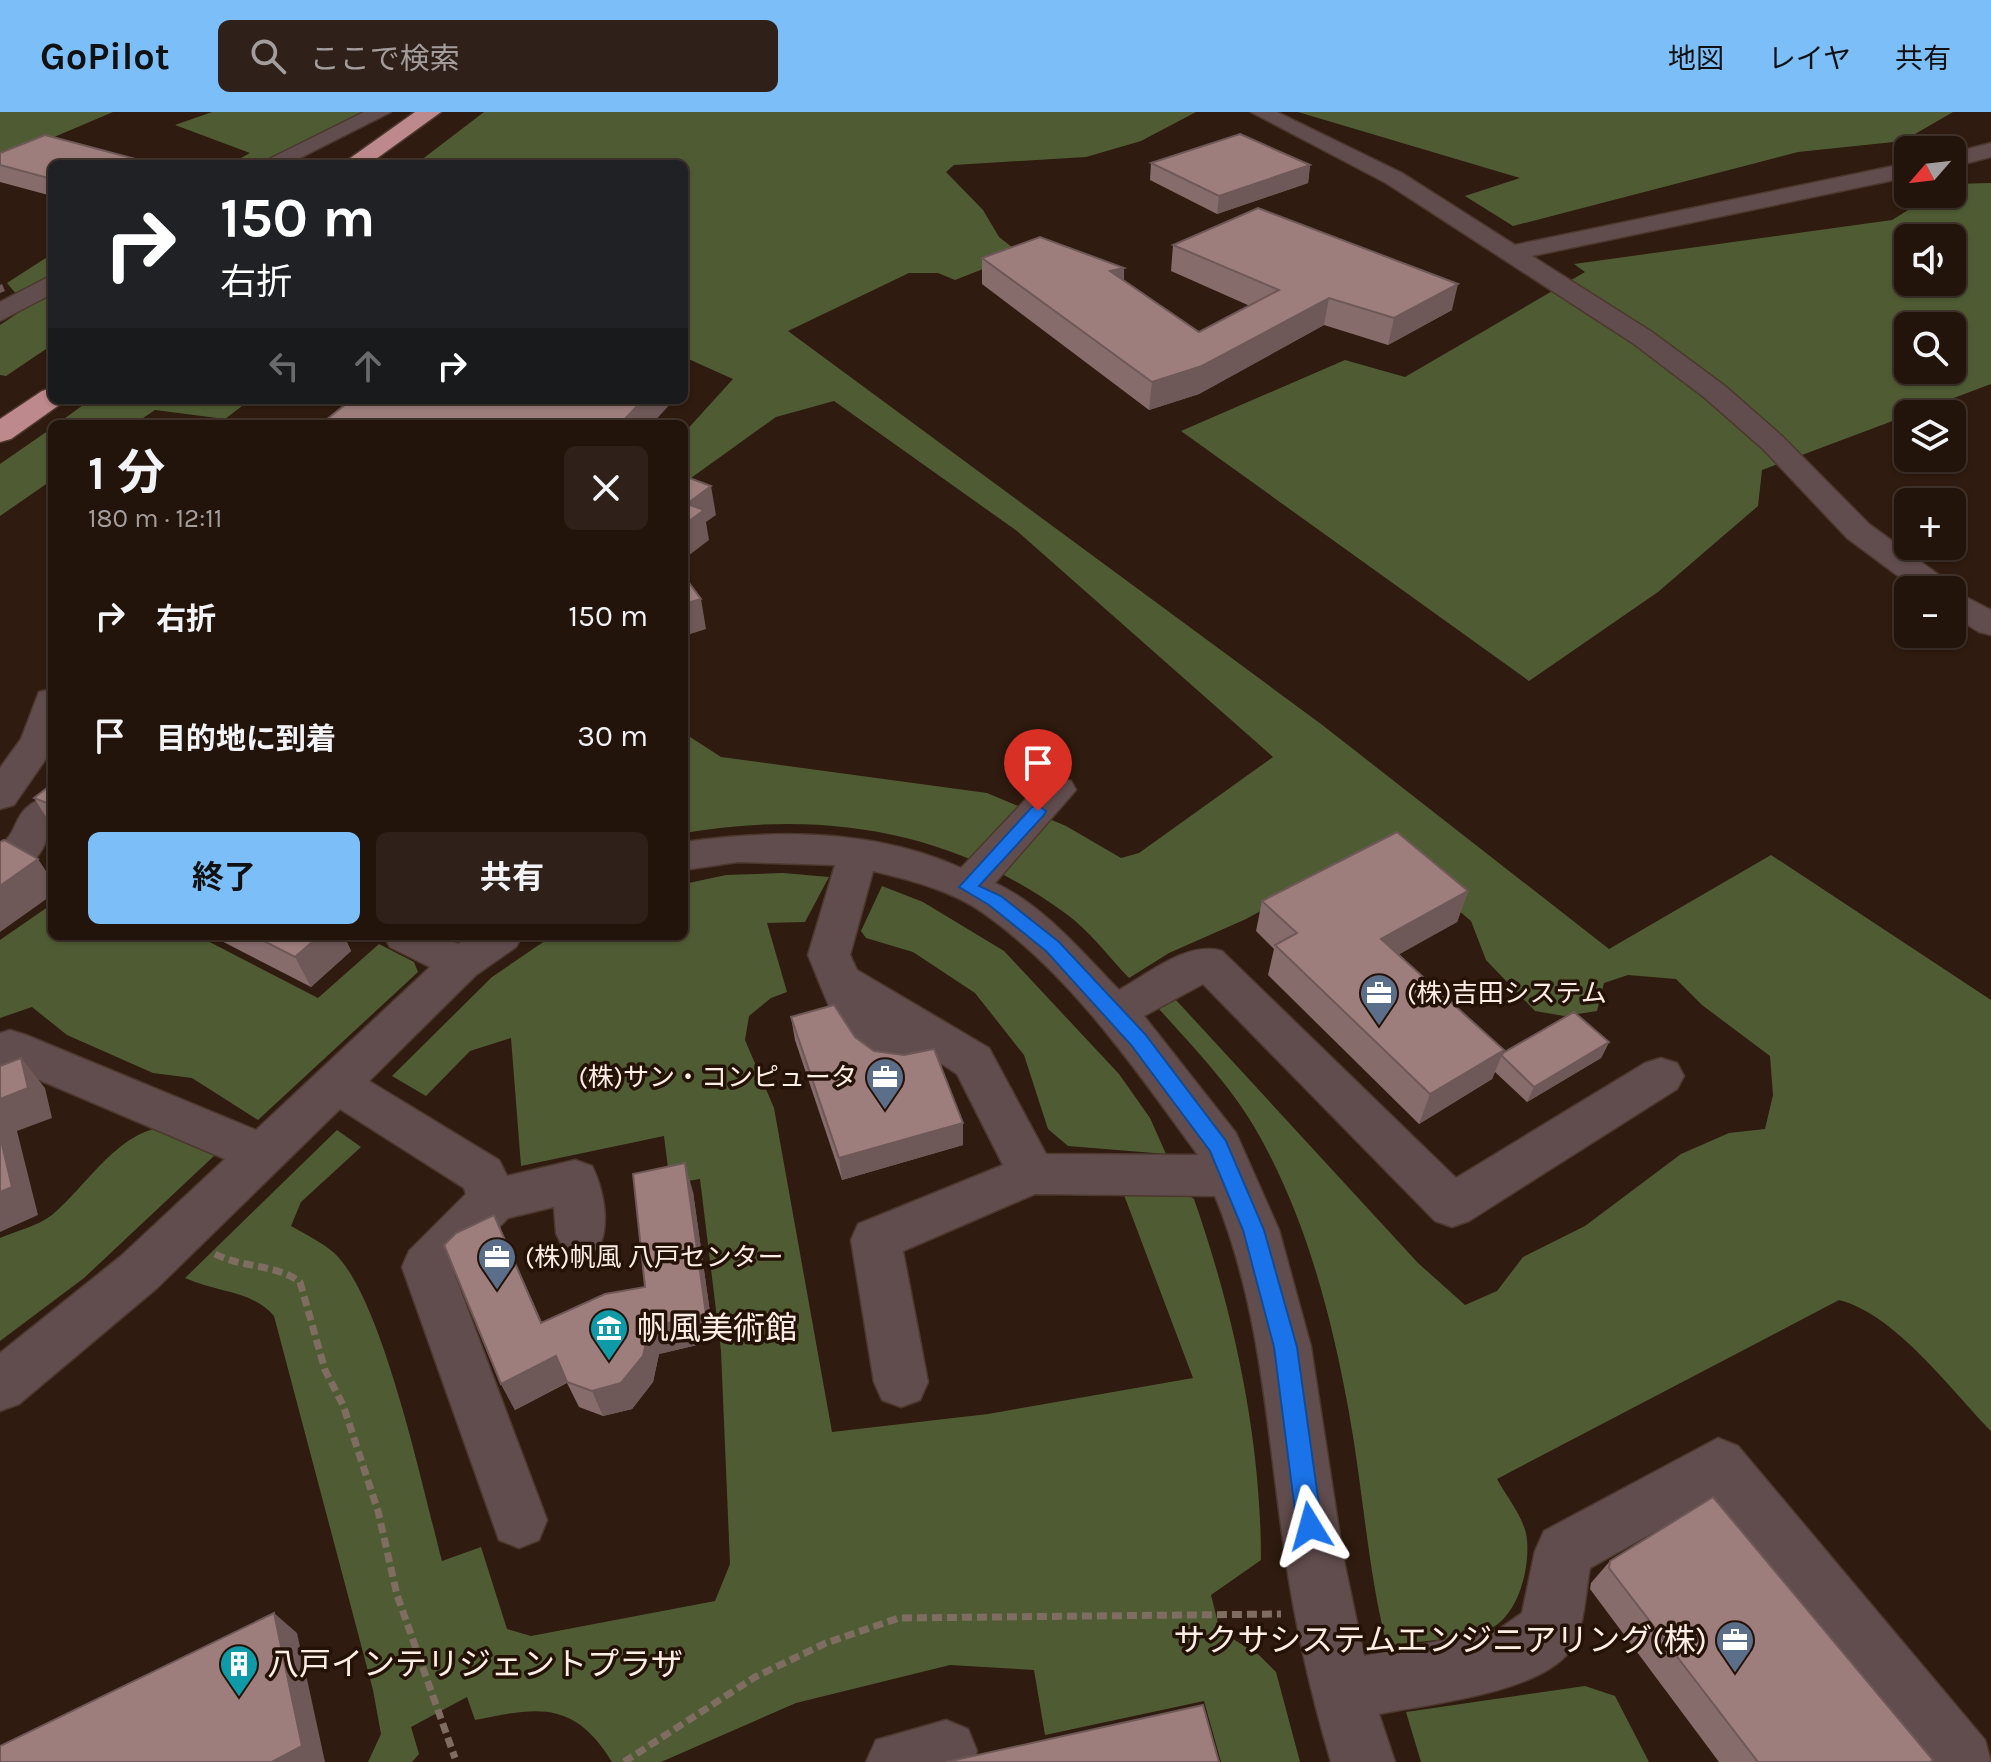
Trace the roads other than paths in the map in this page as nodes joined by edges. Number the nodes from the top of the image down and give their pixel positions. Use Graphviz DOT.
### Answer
graph roads {
  1 [pos="381,112"];
  2 [pos="430,112"];
  3 [pos="456,112"];
  4 [pos="1261,112"];
  5 [pos="1991,150"];
  6 [pos="1966,156"];
  7 [pos="279,160"];
  8 [pos="360,160"];
  9 [pos="388,160"];
  10 [pos="1894,173"];
  11 [pos="1511,253"];
  12 [pos="48,285"];
  13 [pos="0,313"];
  14 [pos="48,375"];
  15 [pos="48,400"];
  16 [pos="0,408"];
  17 [pos="0,433"];
  18 [pos="1919,576"];
  19 [pos="1966,609"];
  20 [pos="1991,625"];
  21 [pos="48,713"];
  22 [pos="1057,790"];
  23 [pos="0,796"];
  24 [pos="29,816"];
  25 [pos="858,853"];
  26 [pos="688,855"];
  27 [pos="0,865"];
  28 [pos="967,887"];
  29 [pos="413,940"];
  30 [pos="495,940"];
  31 [pos="461,964"];
  32 [pos="1113,1013"];
  33 [pos="0,1052"];
  34 [pos="1661,1076"];
  35 [pos="335,1083"];
  36 [pos="264,1154"];
  37 [pos="1032,1174"];
  38 [pos="1231,1176"];
  39 [pos="493,1200"];
  40 [pos="581,1233"];
  41 [pos="901,1382"];
  42 [pos="0,1386"];
  43 [pos="519,1520"];
  44 [pos="1341,1691"];
  45 [pos="1363,1762"];
  46 [pos="1963,1762"];
  1 -- 7 [label="street"];
  2 -- 8 [label="highway"];
  3 -- 9 [label="highway"];
  4 -- 11 [label="street"];
  5 -- 6 [label="street"];
  10 -- 11 [label="street"];
  11 -- 18 [label="street"];
  12 -- 13 [label="street"];
  14 -- 16 [label="highway"];
  15 -- 17 [label="highway"];
  19 -- 20 [label="street"];
  21 -- 23 [label="street"];
  22 -- 28 [label="street"];
  24 -- 27 [label="street"];
  25 -- 26 [label="street"];
  25 -- 28 [label="street"];
  25 -- 37 [label="street"];
  28 -- 32 [label="street"];
  29 -- 31 [label="street"];
  30 -- 31 [label="street"];
  31 -- 35 [label="street"];
  32 -- 34 [label="street"];
  32 -- 38 [label="street"];
  33 -- 36 [label="street"];
  35 -- 36 [label="street"];
  35 -- 39 [label="street"];
  36 -- 42 [label="street"];
  37 -- 38 [label="street"];
  37 -- 41 [label="street"];
  38 -- 44 [label="street"];
  39 -- 40 [label="street"];
  39 -- 43 [label="street"];
  44 -- 45 [label="street"];
  44 -- 46 [label="street"];
}
